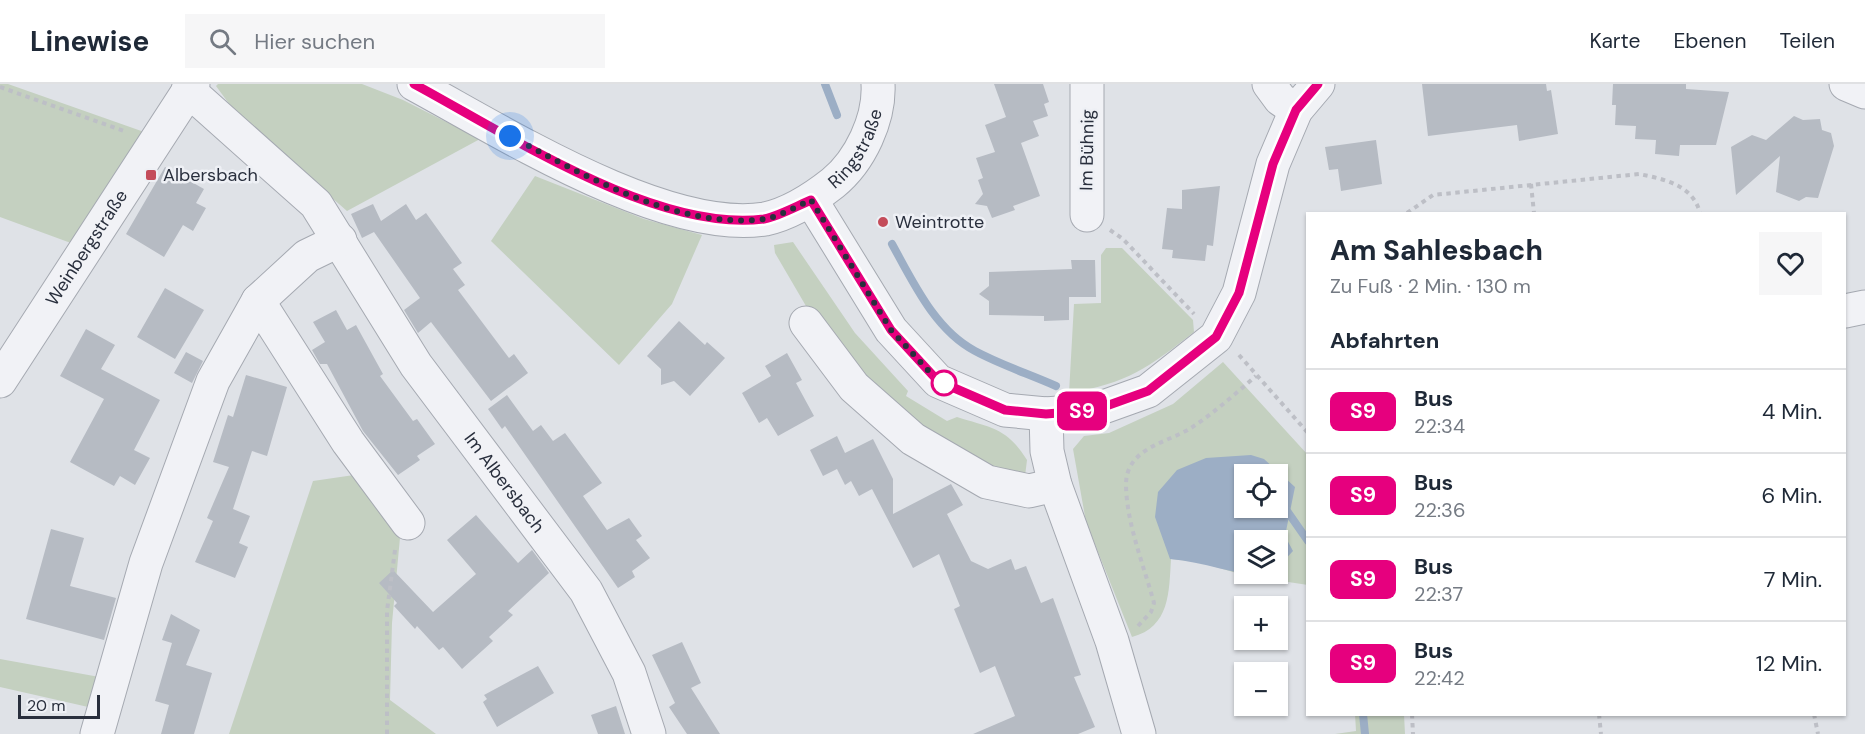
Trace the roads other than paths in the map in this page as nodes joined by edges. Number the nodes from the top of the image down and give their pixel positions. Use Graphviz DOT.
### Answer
graph roads {
  1 [pos="414,84"];
  2 [pos="878,84"];
  3 [pos="1087,84"];
  4 [pos="1269,84"];
  5 [pos="1318,84"];
  6 [pos="1846,84"];
  7 [pos="190,87"];
  8 [pos="1865,92"];
  9 [pos="1296,110"];
  10 [pos="811,200"];
  11 [pos="1087,215"];
  12 [pos="340,240"];
  13 [pos="258,302"];
  14 [pos="1865,307"];
  15 [pos="1846,311"];
  16 [pos="806,323"];
  17 [pos="0,381"];
  18 [pos="1046,414"];
  19 [pos="1056,485"];
  20 [pos="404,517"];
  21 [pos="97,734"];
  22 [pos="649,734"];
  23 [pos="1139,734"];
  1 -- 10 [label="street, Ringstraße"];
  2 -- 10 [label="street, Ringstraße"];
  3 -- 11 [label="street, Im Bühnig"];
  4 -- 9 [label="street"];
  5 -- 9 [label="street"];
  6 -- 8 [label="street"];
  7 -- 12 [label="street, Im Albersbach"];
  7 -- 17 [label="street, Weinbergstraße"];
  9 -- 18 [label="street"];
  10 -- 18 [label="street"];
  12 -- 13 [label="street"];
  12 -- 22 [label="street, Im Albersbach"];
  13 -- 20 [label="street"];
  13 -- 21 [label="street"];
  14 -- 15 [label="street"];
  16 -- 19 [label="street"];
  18 -- 19 [label="street"];
  19 -- 23 [label="street"];
}
